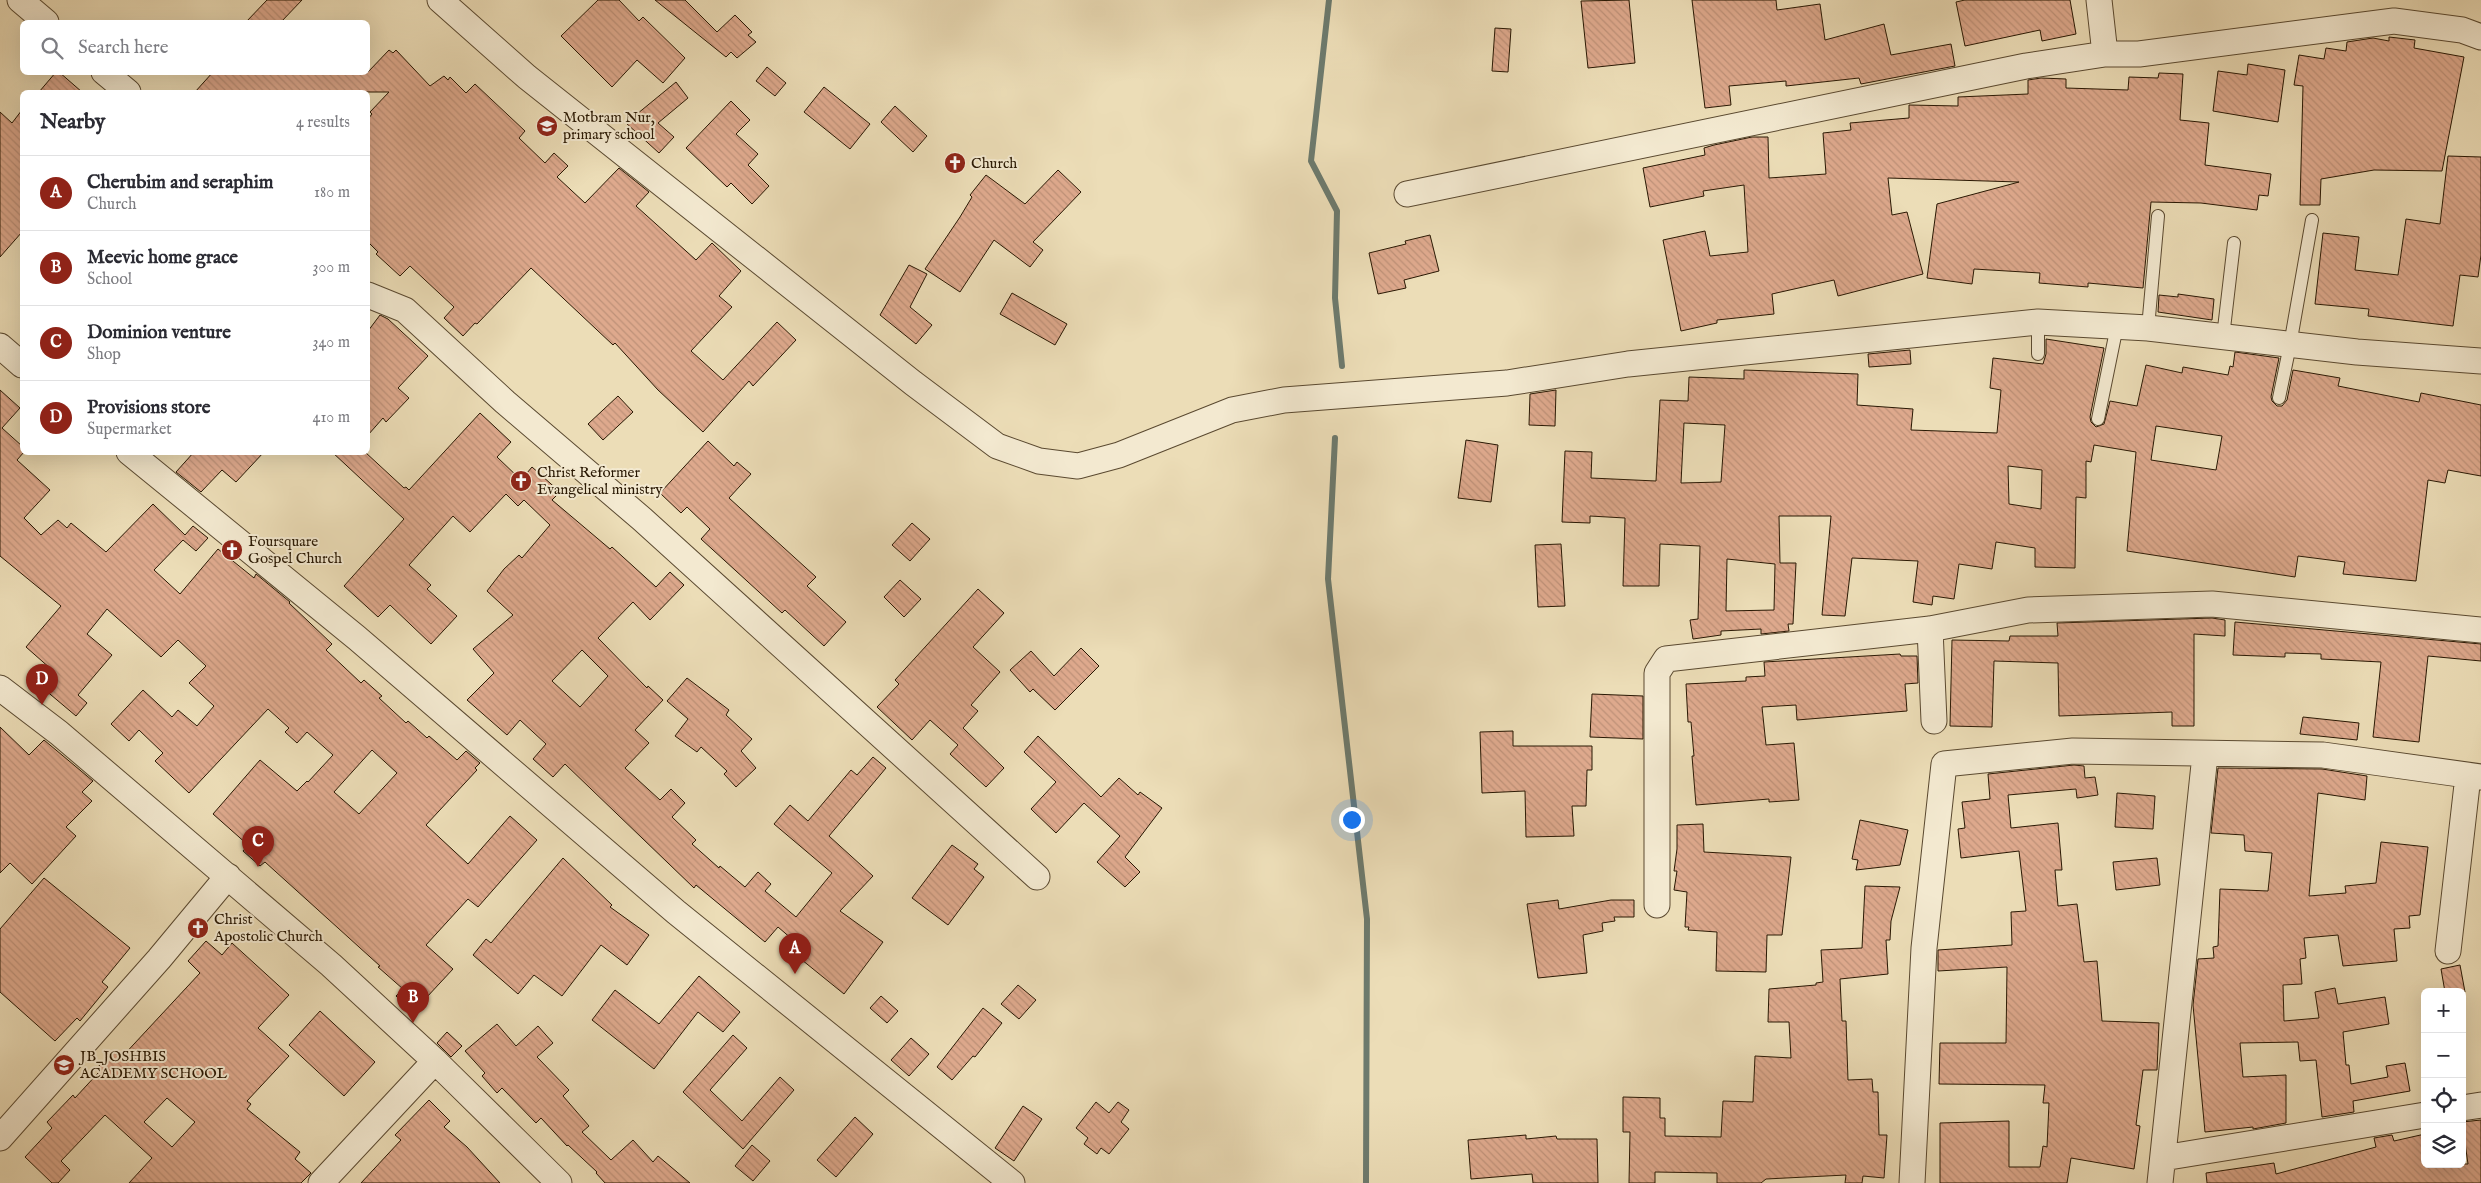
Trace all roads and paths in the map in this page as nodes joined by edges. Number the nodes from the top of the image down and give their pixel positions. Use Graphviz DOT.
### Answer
graph roads {
  1 [pos="20,0"];
  2 [pos="440,0"];
  3 [pos="2099,0"];
  4 [pos="44,20"];
  5 [pos="2481,37"];
  6 [pos="2105,54"];
  7 [pos="108,75"];
  8 [pos="126,90"];
  9 [pos="1407,194"];
  10 [pos="2158,216"];
  11 [pos="2312,220"];
  12 [pos="2234,243"];
  13 [pos="370,296"];
  14 [pos="2038,322"];
  15 [pos="2117,326"];
  16 [pos="2148,328"];
  17 [pos="2223,337"];
  18 [pos="2290,345"];
  19 [pos="0,346"];
  20 [pos="2038,354"];
  21 [pos="2481,361"];
  22 [pos="20,363"];
  23 [pos="2279,398"];
  24 [pos="2098,419"];
  25 [pos="133,455"];
  26 [pos="1930,629"];
  27 [pos="2481,630"];
  28 [pos="5,700"];
  29 [pos="1934,721"];
  30 [pos="2205,754"];
  31 [pos="2475,777"];
  32 [pos="228,876"];
  33 [pos="1037,877"];
  34 [pos="1657,905"];
  35 [pos="2448,950"];
  36 [pos="435,1062"];
  37 [pos="2481,1105"];
  38 [pos="2466,1107"];
  39 [pos="2421,1116"];
  40 [pos="0,1138"];
  41 [pos="2163,1158"];
  42 [pos="321,1183"];
  43 [pos="559,1183"];
  44 [pos="1012,1183"];
  45 [pos="1912,1183"];
  46 [pos="2160,1183"];
  1 -- 4 [label="street"];
  2 -- 14 [label="street"];
  3 -- 6 [label="street"];
  5 -- 6 [label="street"];
  6 -- 9 [label="street"];
  7 -- 8 [label="street"];
  10 -- 16 [label="lane"];
  11 -- 18 [label="lane"];
  12 -- 17 [label="lane"];
  13 -- 33 [label="street"];
  14 -- 15 [label="street"];
  14 -- 20 [label="lane"];
  15 -- 16 [label="street"];
  15 -- 24 [label="lane"];
  16 -- 17 [label="street"];
  17 -- 18 [label="street"];
  18 -- 21 [label="street"];
  18 -- 23 [label="lane"];
  19 -- 22 [label="street"];
  25 -- 44 [label="street"];
  26 -- 27 [label="street"];
  26 -- 29 [label="street"];
  26 -- 34 [label="street"];
  28 -- 32 [label="street"];
  30 -- 31 [label="street"];
  30 -- 41 [label="street"];
  30 -- 45 [label="street"];
  31 -- 35 [label="street"];
  32 -- 36 [label="street"];
  32 -- 40 [label="street"];
  36 -- 42 [label="street"];
  36 -- 43 [label="street"];
  37 -- 38 [label="street"];
  39 -- 41 [label="street"];
  41 -- 46 [label="street"];
}
